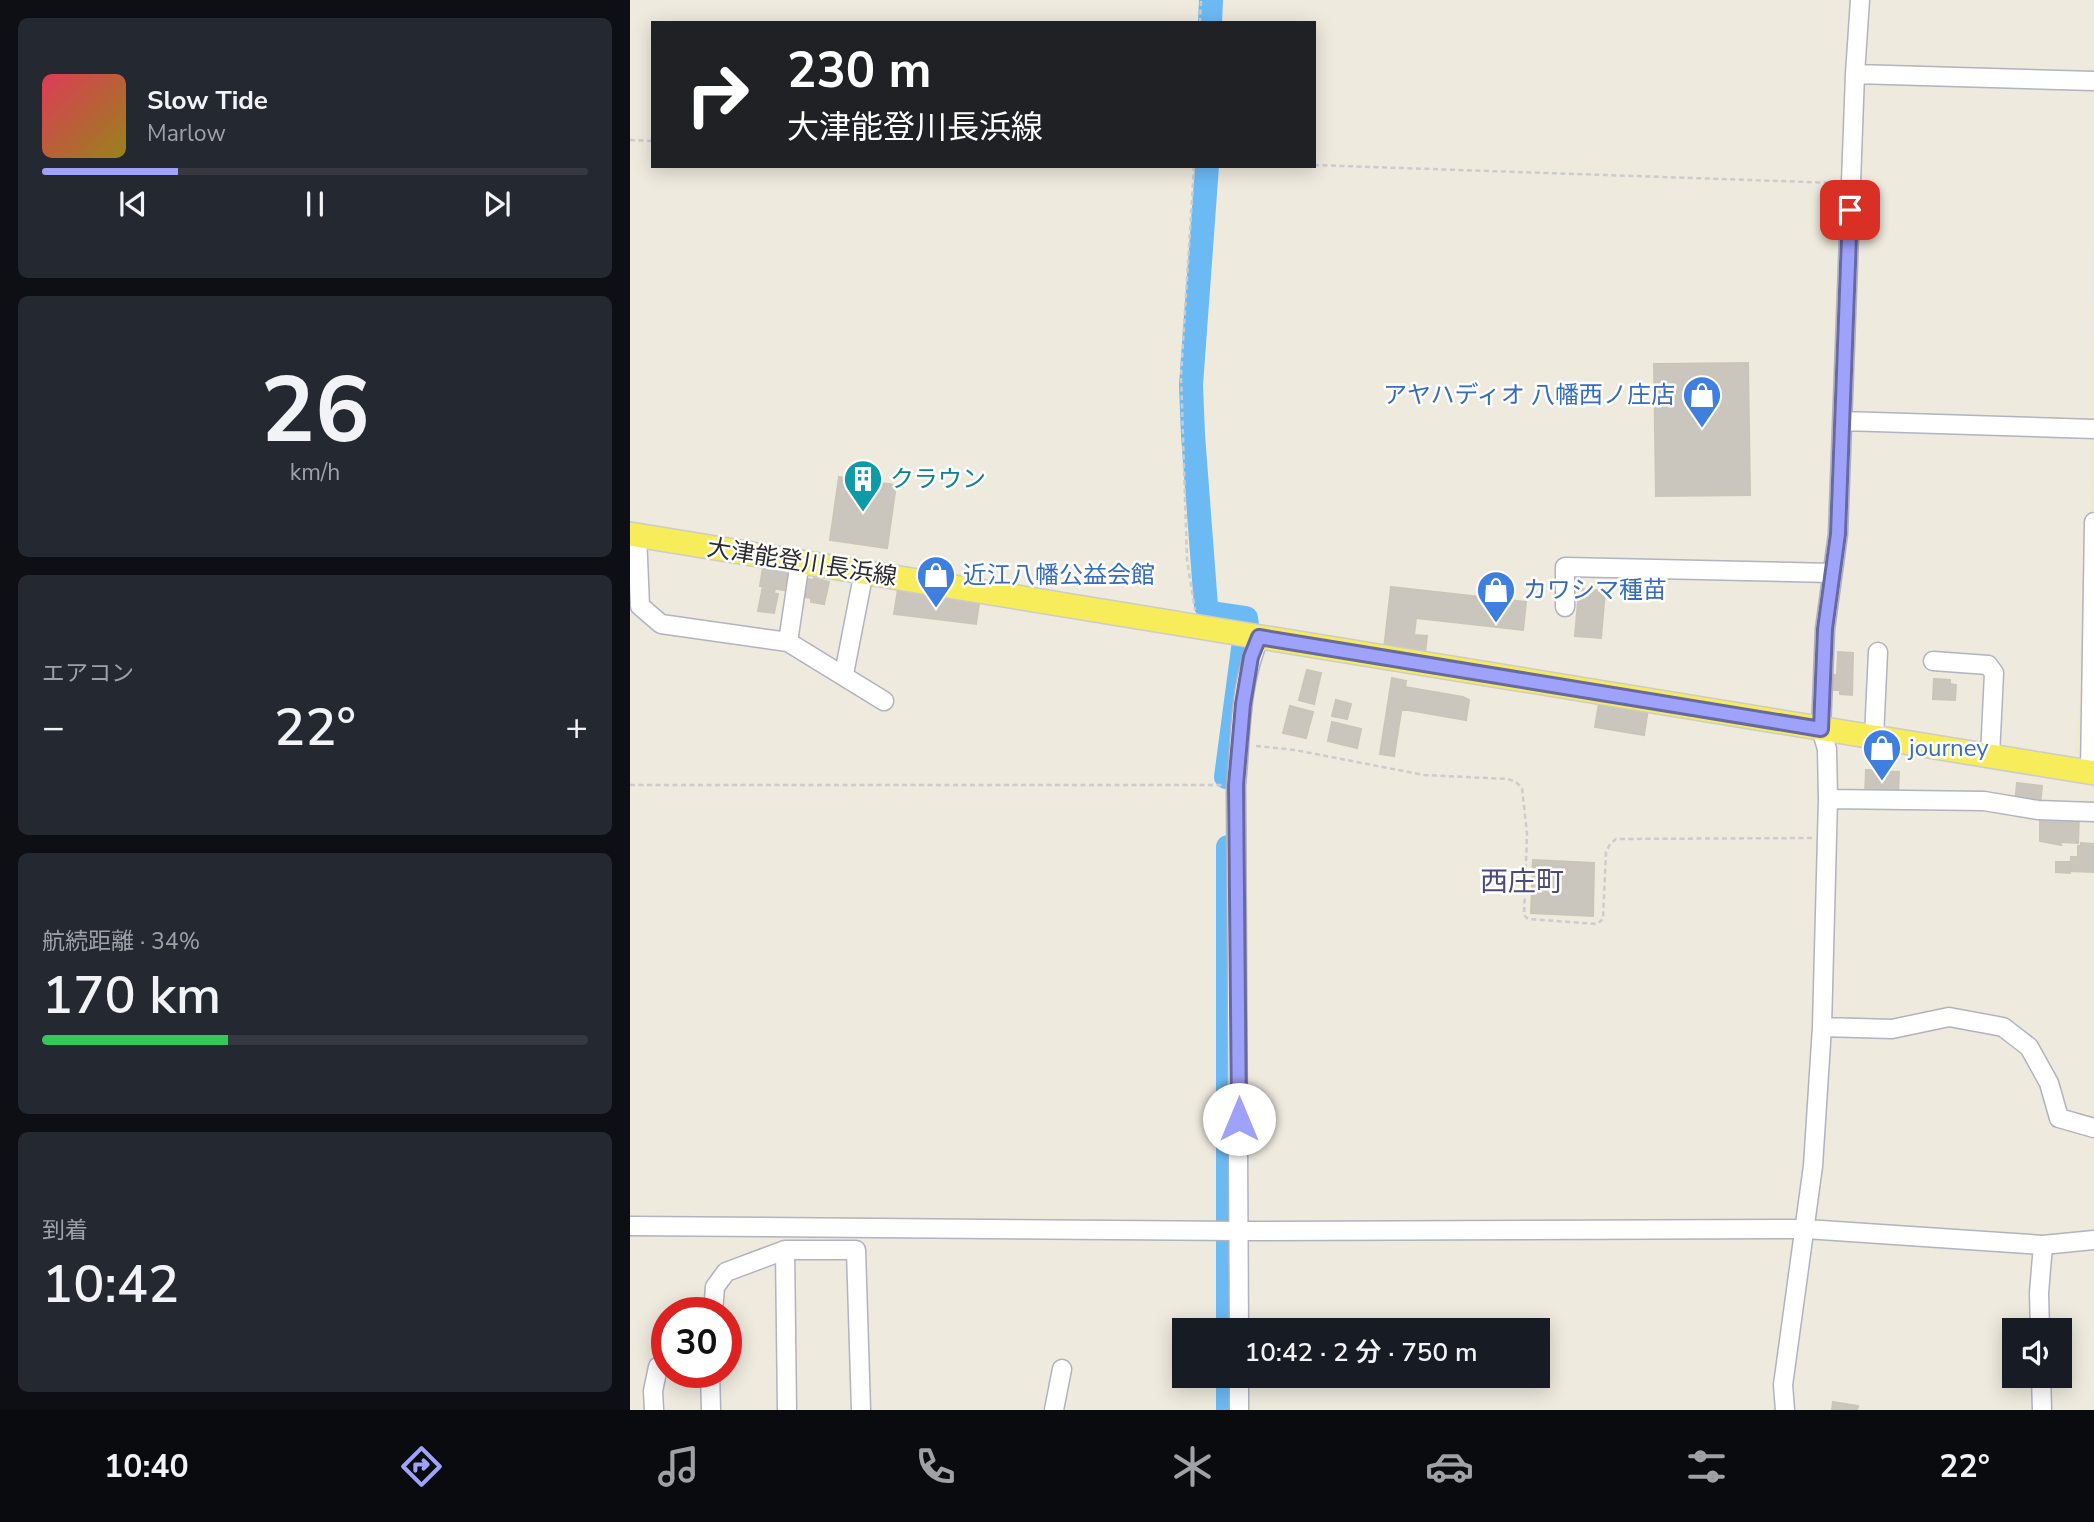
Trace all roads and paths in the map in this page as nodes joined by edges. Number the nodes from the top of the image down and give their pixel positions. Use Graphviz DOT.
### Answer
graph roads {
  1 [pos="1201,0"];
  2 [pos="1860,0"];
  3 [pos="1200,21"];
  4 [pos="1855,75"];
  5 [pos="2094,81"];
  6 [pos="630,140"];
  7 [pos="651,141"];
  8 [pos="1316,165"];
  9 [pos="1194,168"];
  10 [pos="1851,184"];
  11 [pos="1843,421"];
  12 [pos="2094,429"];
  13 [pos="2094,522"];
  14 [pos="634,535"];
  15 [pos="2094,539"];
  16 [pos="800,561"];
  17 [pos="864,571"];
  18 [pos="1832,573"];
  19 [pos="1565,607"];
  20 [pos="1198,627"];
  21 [pos="1259,637"];
  22 [pos="788,642"];
  23 [pos="1878,652"];
  24 [pos="1933,661"];
  25 [pos="844,674"];
  26 [pos="884,701"];
  27 [pos="1821,729"];
  28 [pos="1874,737"];
  29 [pos="1240,744"];
  30 [pos="1990,755"];
  31 [pos="2092,772"];
  32 [pos="630,785"];
  33 [pos="1236,785"];
  34 [pos="1828,799"];
  35 [pos="2094,812"];
  36 [pos="1827,838"];
  37 [pos="1822,1027"];
  38 [pos="2094,1128"];
  39 [pos="630,1226"];
  40 [pos="1806,1229"];
  41 [pos="1240,1231"];
  42 [pos="2094,1241"];
  43 [pos="2043,1245"];
  44 [pos="785,1250"];
  45 [pos="714,1297"];
  46 [pos="1240,1318"];
  47 [pos="2040,1318"];
  48 [pos="1062,1369"];
  49 [pos="654,1388"];
  50 [pos="710,1388"];
  51 [pos="1239,1388"];
  52 [pos="2041,1388"];
  53 [pos="654,1410"];
  54 [pos="711,1410"];
  55 [pos="787,1410"];
  56 [pos="861,1410"];
  57 [pos="1054,1410"];
  58 [pos="1239,1410"];
  59 [pos="1785,1410"];
  60 [pos="2042,1410"];
  1 -- 3 [label="path"];
  2 -- 4 [label="street"];
  4 -- 5 [label="street"];
  4 -- 10 [label="street"];
  6 -- 7 [label="path"];
  8 -- 10 [label="path"];
  9 -- 20 [label="path"];
  10 -- 11 [label="street"];
  11 -- 12 [label="street"];
  11 -- 18 [label="street"];
  13 -- 15 [label="street"];
  14 -- 16 [label="main road, 大津能登川長浜線"];
  14 -- 22 [label="street"];
  15 -- 31 [label="street"];
  16 -- 17 [label="main road, 大津能登川長浜線"];
  16 -- 22 [label="street"];
  17 -- 20 [label="main road, 大津能登川長浜線"];
  17 -- 25 [label="street"];
  18 -- 19 [label="street"];
  18 -- 27 [label="street"];
  20 -- 21 [label="main road, 大津能登川長浜線"];
  21 -- 27 [label="main road, 大津能登川長浜線"];
  21 -- 29 [label="street"];
  22 -- 25 [label="street"];
  23 -- 28 [label="street"];
  24 -- 30 [label="street"];
  25 -- 26 [label="street"];
  27 -- 28 [label="main road, 大津能登川長浜線"];
  27 -- 34 [label="street"];
  28 -- 30 [label="main road, 大津能登川長浜線"];
  29 -- 33 [label="street"];
  29 -- 36 [label="path"];
  30 -- 31 [label="main road, 大津能登川長浜線"];
  32 -- 33 [label="path"];
  33 -- 41 [label="street"];
  34 -- 35 [label="street"];
  34 -- 36 [label="street"];
  36 -- 37 [label="street"];
  37 -- 38 [label="street"];
  37 -- 40 [label="street"];
  39 -- 41 [label="street"];
  40 -- 41 [label="street"];
  40 -- 43 [label="street"];
  40 -- 59 [label="street"];
  41 -- 46 [label="street"];
  42 -- 43 [label="street"];
  43 -- 47 [label="street"];
  44 -- 45 [label="street"];
  44 -- 55 [label="street"];
  44 -- 56 [label="street"];
  48 -- 57 [label="street"];
  49 -- 53 [label="street"];
  50 -- 54 [label="street"];
  51 -- 58 [label="street"];
  52 -- 60 [label="street"];
}
